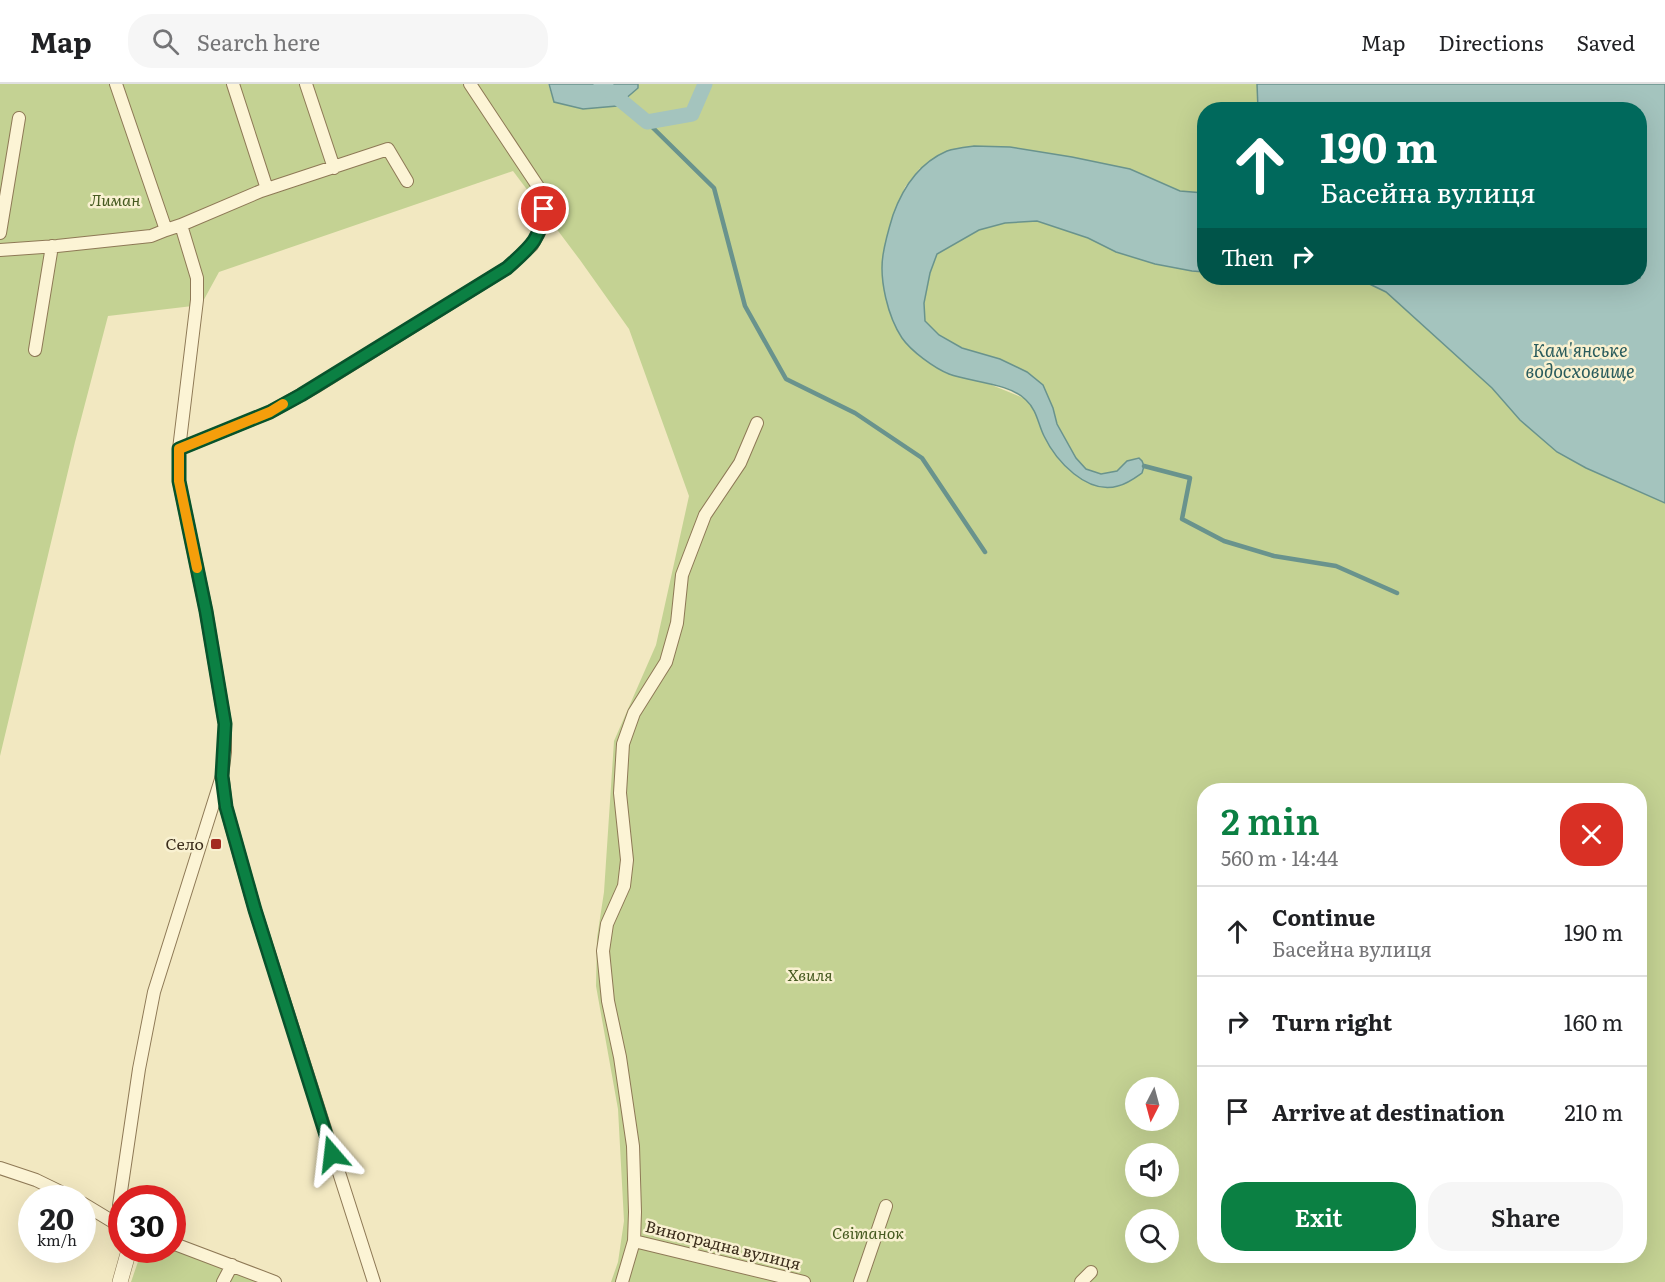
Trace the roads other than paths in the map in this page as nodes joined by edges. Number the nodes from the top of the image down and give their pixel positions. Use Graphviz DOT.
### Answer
graph roads {
  1 [pos="116,84"];
  2 [pos="234,84"];
  3 [pos="306,84"];
  4 [pos="470,84"];
  5 [pos="19,118"];
  6 [pos="334,168"];
  7 [pos="407,181"];
  8 [pos="267,189"];
  9 [pos="181,225"];
  10 [pos="166,230"];
  11 [pos="0,233"];
  12 [pos="52,246"];
  13 [pos="0,250"];
  14 [pos="35,350"];
  15 [pos="758,423"];
  16 [pos="179,449"];
  17 [pos="222,776"];
  18 [pos="0,1168"];
  19 [pos="46,1185"];
  20 [pos="122,1185"];
  21 [pos="886,1206"];
  22 [pos="634,1241"];
  23 [pos="186,1248"];
  24 [pos="125,1263"];
  25 [pos="232,1265"];
  26 [pos="1091,1272"];
  27 [pos="120,1282"];
  28 [pos="223,1282"];
  29 [pos="275,1282"];
  30 [pos="374,1282"];
  31 [pos="622,1282"];
  32 [pos="804,1282"];
  33 [pos="860,1282"];
  34 [pos="1081,1282"];
  1 -- 10 [label="street"];
  2 -- 8 [label="street"];
  3 -- 6 [label="street"];
  4 -- 16 [label="street"];
  5 -- 11 [label="street"];
  6 -- 7 [label="street"];
  6 -- 8 [label="street"];
  8 -- 9 [label="street"];
  9 -- 10 [label="street"];
  9 -- 16 [label="street"];
  10 -- 12 [label="street"];
  12 -- 13 [label="street"];
  12 -- 14 [label="street"];
  15 -- 22 [label="street"];
  16 -- 17 [label="street"];
  17 -- 20 [label="street"];
  17 -- 30 [label="street"];
  18 -- 19 [label="street"];
  21 -- 33 [label="street"];
  22 -- 31 [label="street"];
  22 -- 32 [label="street, Виноградна вулиця"];
  23 -- 25 [label="street"];
  24 -- 27 [label="street"];
  25 -- 28 [label="street"];
  25 -- 29 [label="street"];
  26 -- 34 [label="street"];
}
